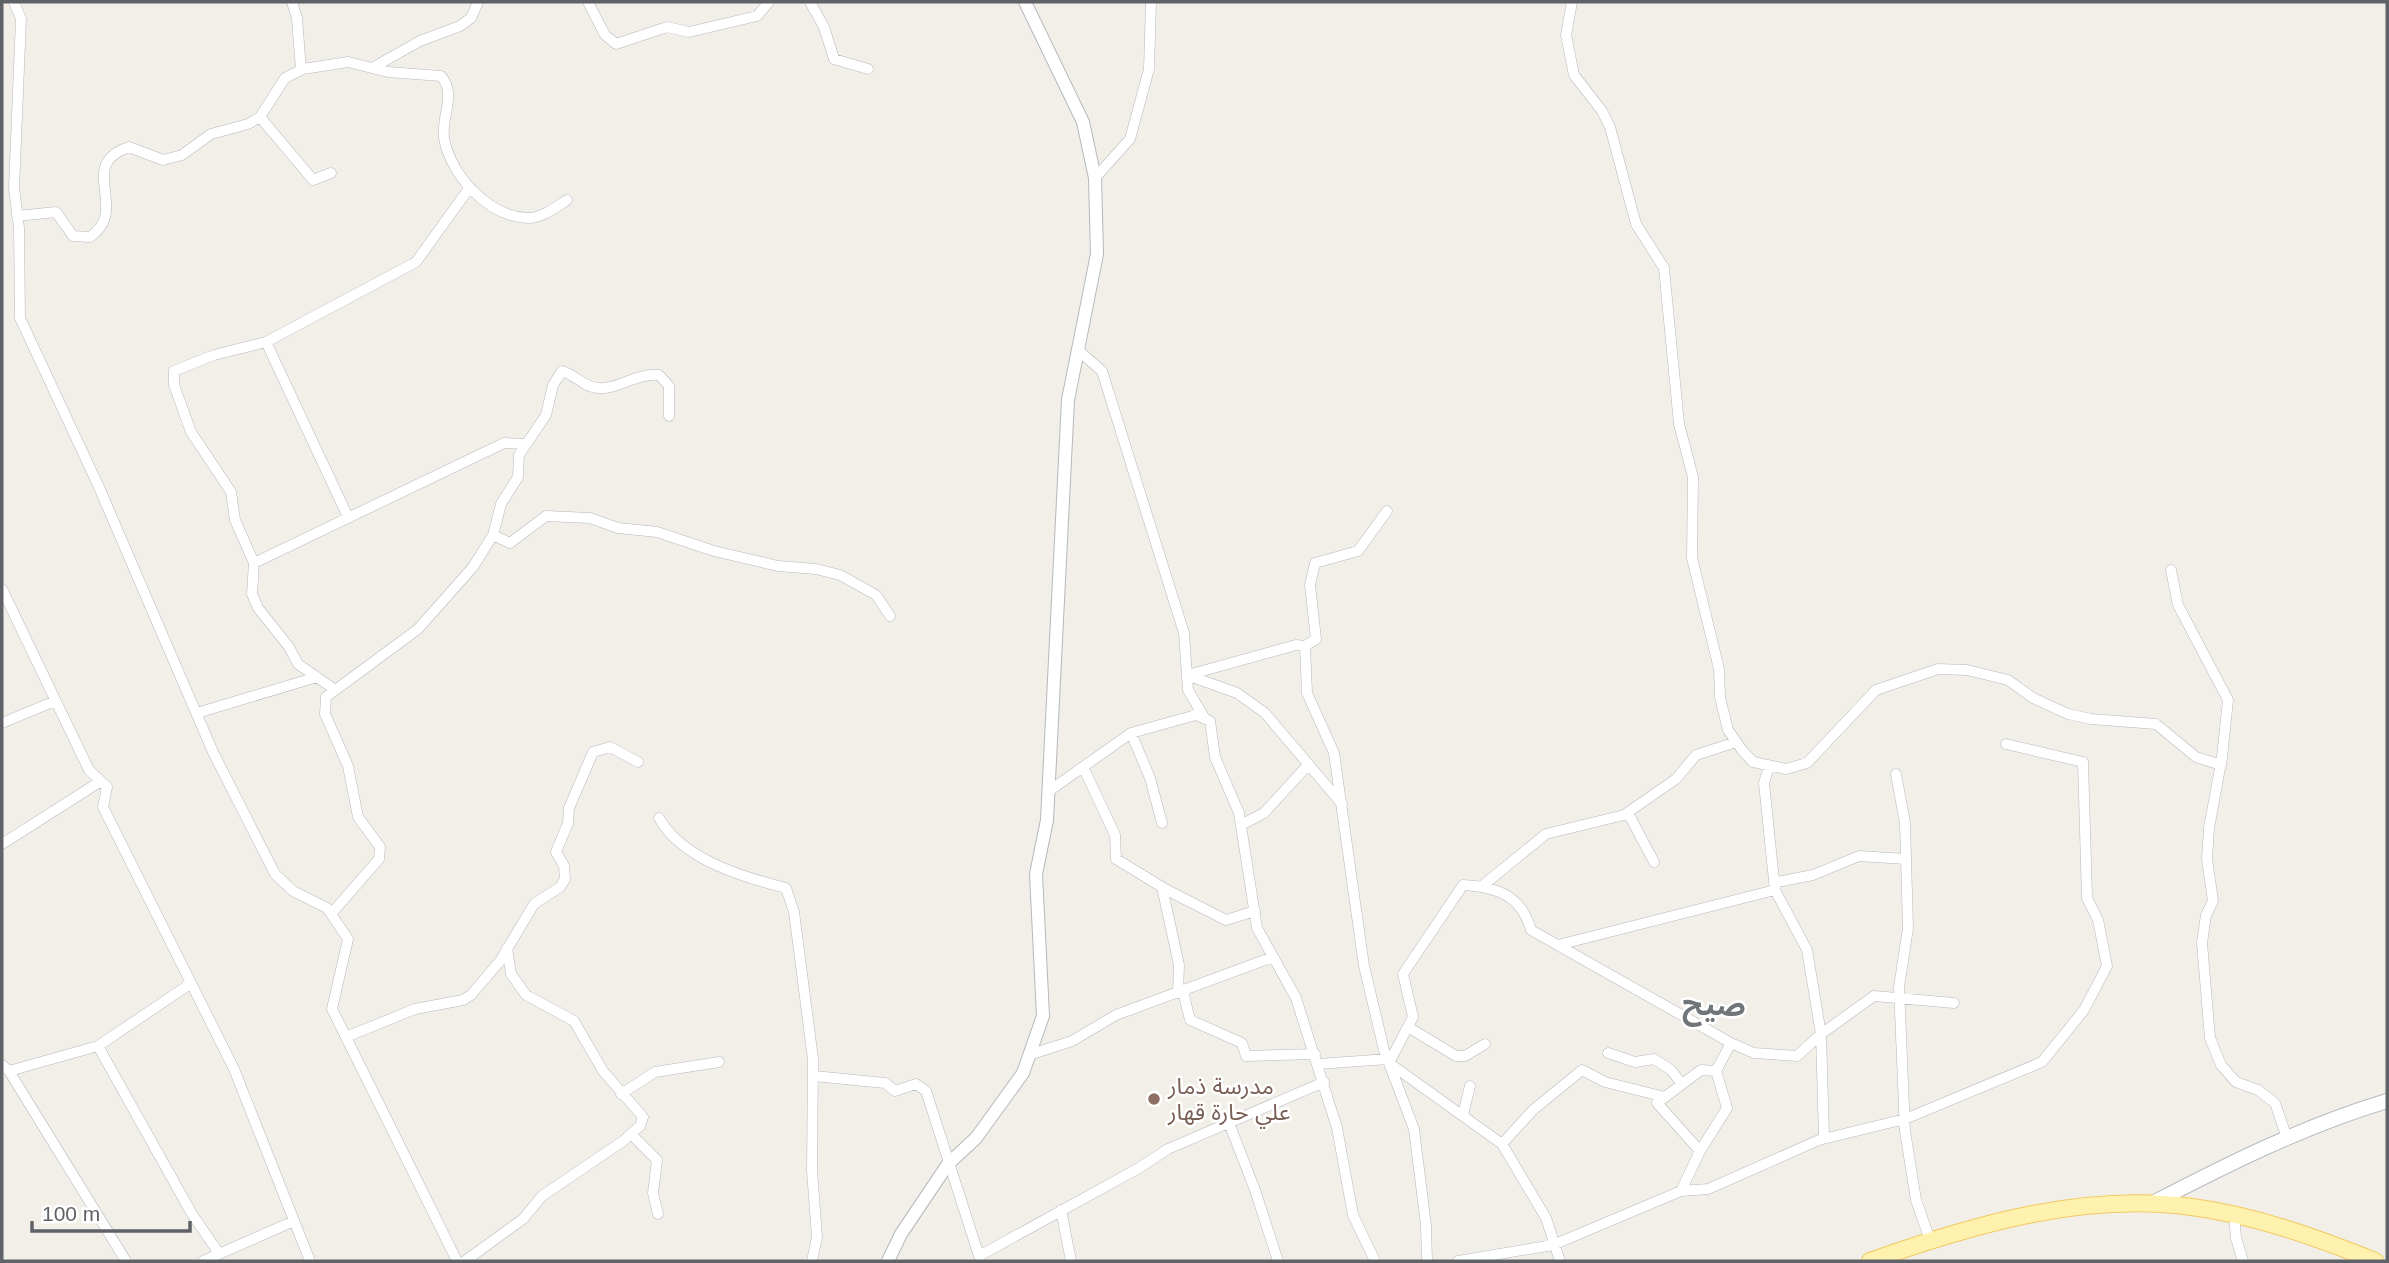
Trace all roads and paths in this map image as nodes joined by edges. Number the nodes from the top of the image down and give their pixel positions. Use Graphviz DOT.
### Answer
graph roads {
  1 [pos="14,2"];
  2 [pos="292,2"];
  3 [pos="478,2"];
  4 [pos="588,2"];
  5 [pos="769,2"];
  6 [pos="810,2"];
  7 [pos="1025,2"];
  8 [pos="1151,2"];
  9 [pos="1572,2"];
  10 [pos="372,68"];
  11 [pos="868,69"];
  12 [pos="301,70"];
  13 [pos="260,117"];
  14 [pos="331,173"];
  15 [pos="1095,178"];
  16 [pos="470,187"];
  17 [pos="567,200"];
  18 [pos="17,216"];
  19 [pos="265,342"];
  20 [pos="1078,350"];
  21 [pos="668,416"];
  22 [pos="526,444"];
  23 [pos="1387,511"];
  24 [pos="348,517"];
  25 [pos="493,535"];
  26 [pos="254,563"];
  27 [pos="2171,570"];
  28 [pos="2,589"];
  29 [pos="890,616"];
  30 [pos="1305,646"];
  31 [pos="1187,675"];
  32 [pos="317,677"];
  33 [pos="334,689"];
  34 [pos="55,701"];
  35 [pos="197,713"];
  36 [pos="1205,719"];
  37 [pos="2,723"];
  38 [pos="1131,733"];
  39 [pos="1736,742"];
  40 [pos="2006,744"];
  41 [pos="638,762"];
  42 [pos="1308,765"];
  43 [pos="1769,765"];
  44 [pos="2221,765"];
  45 [pos="1084,768"];
  46 [pos="1896,774"];
  47 [pos="101,781"];
  48 [pos="1049,790"];
  49 [pos="1342,804"];
  50 [pos="1628,813"];
  51 [pos="659,818"];
  52 [pos="1162,823"];
  53 [pos="1241,825"];
  54 [pos="2,844"];
  55 [pos="1906,859"];
  56 [pos="1654,862"];
  57 [pos="1160,886"];
  58 [pos="1482,886"];
  59 [pos="1776,886"];
  60 [pos="1255,911"];
  61 [pos="331,914"];
  62 [pos="1558,944"];
  63 [pos="508,948"];
  64 [pos="1273,957"];
  65 [pos="190,984"];
  66 [pos="1180,992"];
  67 [pos="1900,998"];
  68 [pos="1954,1003"];
  69 [pos="1408,1027"];
  70 [pos="1821,1034"];
  71 [pos="346,1037"];
  72 [pos="1731,1043"];
  73 [pos="1485,1044"];
  74 [pos="98,1045"];
  75 [pos="1608,1053"];
  76 [pos="1029,1055"];
  77 [pos="1316,1059"];
  78 [pos="1388,1061"];
  79 [pos="719,1062"];
  80 [pos="5,1068"];
  81 [pos="1716,1071"];
  82 [pos="814,1076"];
  83 [pos="1324,1082"];
  84 [pos="1682,1084"];
  85 [pos="1470,1086"];
  86 [pos="621,1094"];
  87 [pos="1665,1097"];
  88 [pos="2387,1101"];
  89 [pos="1462,1115"];
  90 [pos="1905,1119"];
  91 [pos="1229,1123"];
  92 [pos="631,1134"];
  93 [pos="1824,1138"];
  94 [pos="2287,1138"];
  95 [pos="1502,1144"];
  96 [pos="1700,1150"];
  97 [pos="948,1164"];
  98 [pos="1681,1191"];
  99 [pos="2151,1205"];
  100 [pos="1061,1210"];
  101 [pos="658,1214"];
  102 [pos="2234,1215"];
  103 [pos="294,1221"];
  104 [pos="1930,1240"];
  105 [pos="1553,1245"];
  106 [pos="218,1252"];
  107 [pos="126,1261"];
  108 [pos="204,1261"];
  109 [pos="310,1261"];
  110 [pos="457,1261"];
  111 [pos="465,1261"];
  112 [pos="812,1261"];
  113 [pos="888,1261"];
  114 [pos="1071,1261"];
  115 [pos="1278,1261"];
  116 [pos="1375,1261"];
  117 [pos="1427,1261"];
  118 [pos="1458,1261"];
  119 [pos="1560,1261"];
  120 [pos="1870,1261"];
  121 [pos="2243,1261"];
  122 [pos="2375,1261"];
  1 -- 18 [label="street"];
  2 -- 12 [label="street"];
  3 -- 10 [label="street"];
  4 -- 5 [label="street"];
  6 -- 11 [label="street"];
  7 -- 15 [label="street"];
  8 -- 15 [label="street"];
  9 -- 39 [label="street"];
  10 -- 12 [label="street"];
  10 -- 16 [label="street"];
  12 -- 13 [label="street"];
  13 -- 14 [label="street"];
  13 -- 18 [label="street"];
  15 -- 20 [label="street"];
  16 -- 17 [label="street"];
  16 -- 19 [label="street"];
  18 -- 35 [label="street"];
  19 -- 24 [label="street"];
  19 -- 26 [label="street"];
  20 -- 31 [label="street"];
  20 -- 48 [label="street"];
  21 -- 22 [label="street"];
  22 -- 24 [label="street"];
  22 -- 25 [label="street"];
  23 -- 30 [label="street"];
  24 -- 26 [label="street"];
  25 -- 29 [label="street"];
  25 -- 33 [label="street"];
  26 -- 32 [label="street"];
  27 -- 44 [label="street"];
  28 -- 34 [label="street"];
  30 -- 31 [label="street"];
  30 -- 49 [label="street"];
  31 -- 36 [label="street"];
  31 -- 42 [label="street"];
  32 -- 33 [label="street"];
  32 -- 35 [label="street"];
  33 -- 61 [label="street"];
  34 -- 37 [label="street"];
  34 -- 47 [label="street"];
  35 -- 61 [label="street"];
  36 -- 38 [label="street"];
  36 -- 53 [label="street"];
  38 -- 45 [label="street"];
  38 -- 52 [label="street"];
  39 -- 43 [label="street"];
  39 -- 50 [label="street"];
  40 -- 90 [label="street"];
  41 -- 63 [label="street"];
  42 -- 49 [label="street"];
  42 -- 53 [label="street"];
  43 -- 44 [label="street"];
  43 -- 59 [label="street"];
  44 -- 94 [label="street"];
  45 -- 48 [label="street"];
  45 -- 57 [label="street"];
  46 -- 55 [label="street"];
  47 -- 54 [label="street"];
  47 -- 65 [label="street"];
  48 -- 76 [label="street"];
  49 -- 78 [label="street"];
  50 -- 56 [label="street"];
  50 -- 58 [label="street"];
  51 -- 82 [label="street"];
  53 -- 60 [label="street"];
  55 -- 59 [label="street"];
  55 -- 67 [label="street"];
  57 -- 60 [label="street"];
  57 -- 66 [label="street"];
  58 -- 62 [label="street"];
  58 -- 69 [label="street"];
  59 -- 62 [label="street"];
  59 -- 70 [label="street"];
  60 -- 64 [label="street"];
  61 -- 71 [label="street"];
  62 -- 72 [label="street"];
  63 -- 71 [label="street"];
  63 -- 86 [label="street"];
  64 -- 66 [label="street"];
  64 -- 77 [label="street"];
  65 -- 74 [label="street"];
  65 -- 103 [label="street"];
  66 -- 76 [label="street"];
  66 -- 77 [label="street"];
  67 -- 68 [label="street"];
  67 -- 70 [label="street"];
  67 -- 90 [label="street"];
  69 -- 73 [label="street"];
  69 -- 78 [label="street"];
  70 -- 72 [label="street"];
  70 -- 93 [label="street"];
  71 -- 110 [label="street"];
  72 -- 81 [label="street"];
  74 -- 80 [label="street"];
  74 -- 106 [label="street"];
  75 -- 84 [label="street"];
  76 -- 97 [label="street"];
  77 -- 78 [label="street"];
  77 -- 83 [label="street"];
  78 -- 89 [label="street"];
  78 -- 117 [label="street"];
  79 -- 86 [label="street"];
  80 -- 107 [label="street"];
  81 -- 84 [label="street"];
  81 -- 96 [label="street"];
  82 -- 97 [label="street"];
  82 -- 112 [label="street"];
  83 -- 91 [label="street"];
  83 -- 116 [label="street"];
  84 -- 87 [label="street"];
  85 -- 89 [label="street"];
  86 -- 92 [label="street"];
  87 -- 95 [label="street"];
  87 -- 96 [label="street"];
  88 -- 94 [label="main road"];
  89 -- 95 [label="street"];
  90 -- 93 [label="street"];
  90 -- 104 [label="street"];
  91 -- 100 [label="street"];
  91 -- 115 [label="street"];
  92 -- 101 [label="street"];
  92 -- 111 [label="street"];
  93 -- 98 [label="street"];
  94 -- 99 [label="main road"];
  95 -- 105 [label="street"];
  96 -- 98 [label="street"];
  97 -- 100 [label="street"];
  97 -- 113 [label="street"];
  98 -- 105 [label="street"];
  99 -- 102 [label="main road"];
  99 -- 104 [label="main road"];
  100 -- 114 [label="street"];
  102 -- 121 [label="street"];
  102 -- 122 [label="main road"];
  103 -- 106 [label="street"];
  103 -- 109 [label="street"];
  104 -- 120 [label="main road"];
  105 -- 118 [label="street"];
  105 -- 119 [label="street"];
  106 -- 108 [label="street"];
}
